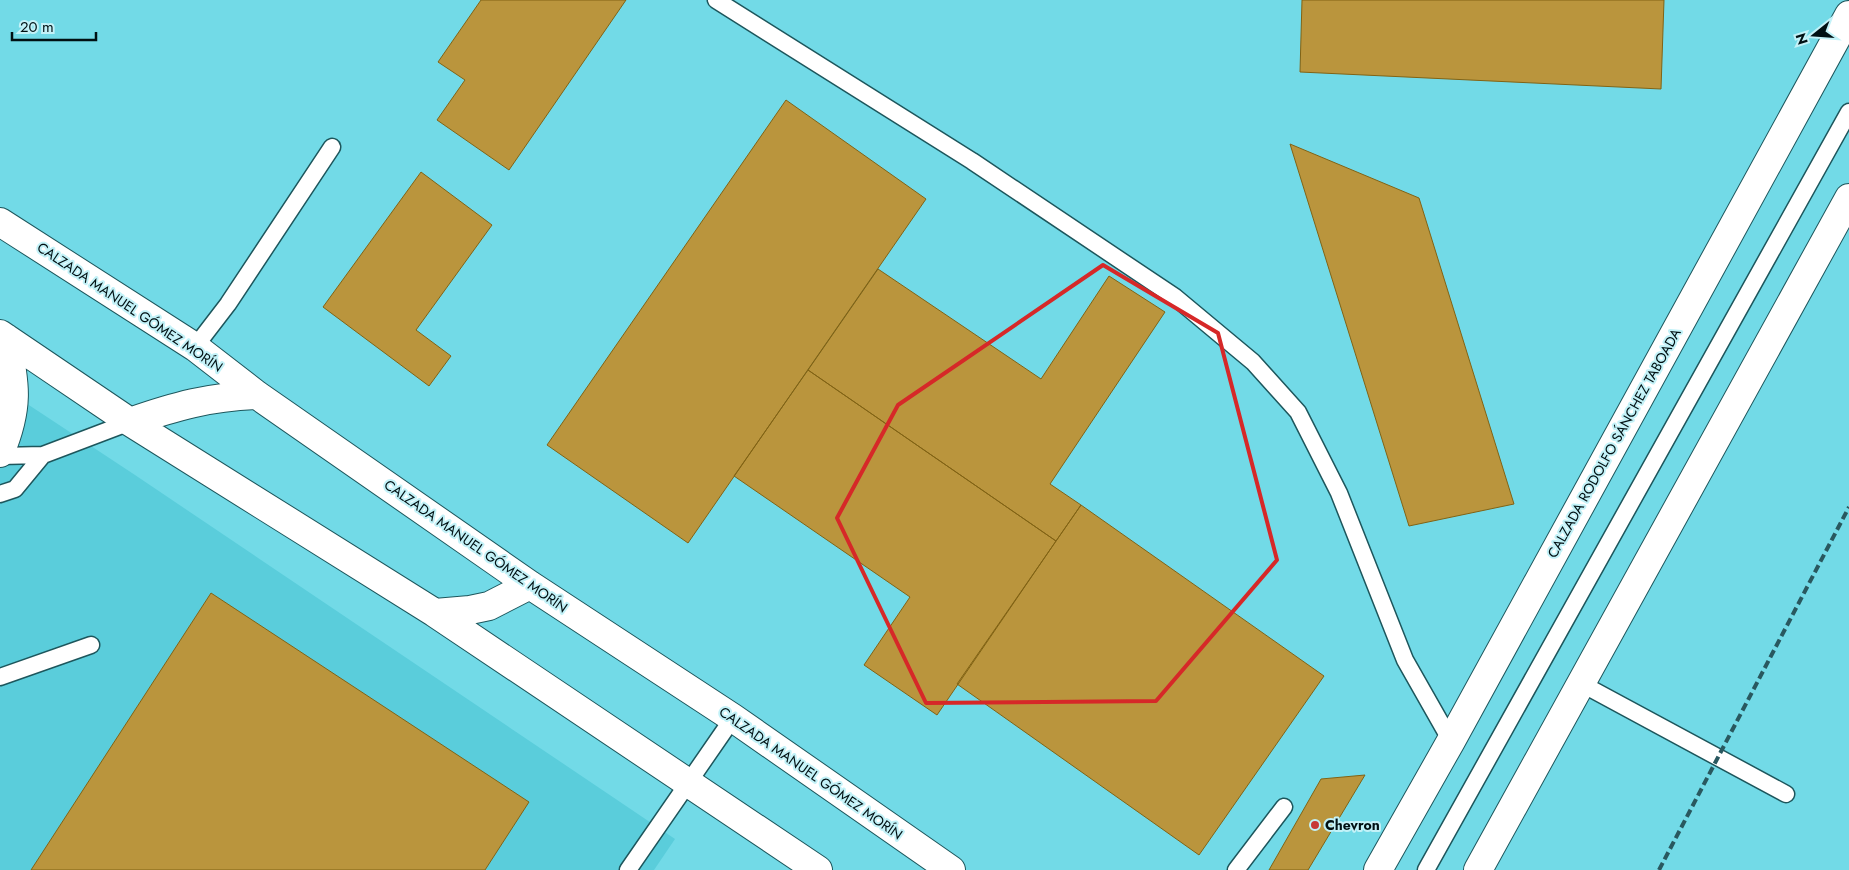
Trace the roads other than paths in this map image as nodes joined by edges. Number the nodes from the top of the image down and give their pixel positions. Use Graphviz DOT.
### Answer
graph roads {
  1 [pos="716,0"];
  2 [pos="1849,16"];
  3 [pos="1849,112"];
  4 [pos="332,147"];
  5 [pos="1849,198"];
  6 [pos="0,222"];
  7 [pos="3,336"];
  8 [pos="195,348"];
  9 [pos="257,394"];
  10 [pos="130,422"];
  11 [pos="0,455"];
  12 [pos="43,455"];
  13 [pos="0,494"];
  14 [pos="530,585"];
  15 [pos="435,613"];
  16 [pos="91,645"];
  17 [pos="0,678"];
  18 [pos="1582,684"];
  19 [pos="733,718"];
  20 [pos="1451,741"];
  21 [pos="688,783"];
  22 [pos="1786,794"];
  23 [pos="1284,807"];
  24 [pos="1242,868"];
  25 [pos="628,870"];
  26 [pos="818,870"];
  27 [pos="951,870"];
  28 [pos="1378,870"];
  29 [pos="1426,870"];
  30 [pos="1478,870"];
  1 -- 20 [label="lane"];
  2 -- 20 [label="main road, CALZADA RODOLFO SÁNCHEZ TABOADA"];
  3 -- 29 [label="lane"];
  4 -- 8 [label="lane"];
  5 -- 18 [label="main road"];
  6 -- 8 [label="main road, CALZADA MANUEL GÓMEZ MORÍN"];
  7 -- 10 [label="main road"];
  7 -- 11 [label="main road"];
  8 -- 9 [label="main road, CALZADA MANUEL GÓMEZ MORÍN"];
  9 -- 10 [label="main road"];
  9 -- 14 [label="main road, CALZADA MANUEL GÓMEZ MORÍN"];
  10 -- 12 [label="lane"];
  10 -- 15 [label="main road"];
  11 -- 12 [label="lane"];
  12 -- 13 [label="lane"];
  14 -- 15 [label="main road"];
  14 -- 19 [label="main road, CALZADA MANUEL GÓMEZ MORÍN"];
  15 -- 21 [label="main road"];
  16 -- 17 [label="lane"];
  18 -- 22 [label="lane"];
  18 -- 30 [label="main road"];
  19 -- 21 [label="lane"];
  19 -- 27 [label="main road, CALZADA MANUEL GÓMEZ MORÍN"];
  20 -- 28 [label="main road, CALZADA RODOLFO SÁNCHEZ TABOADA"];
  21 -- 25 [label="lane"];
  21 -- 26 [label="main road"];
  23 -- 24 [label="lane"];
}
